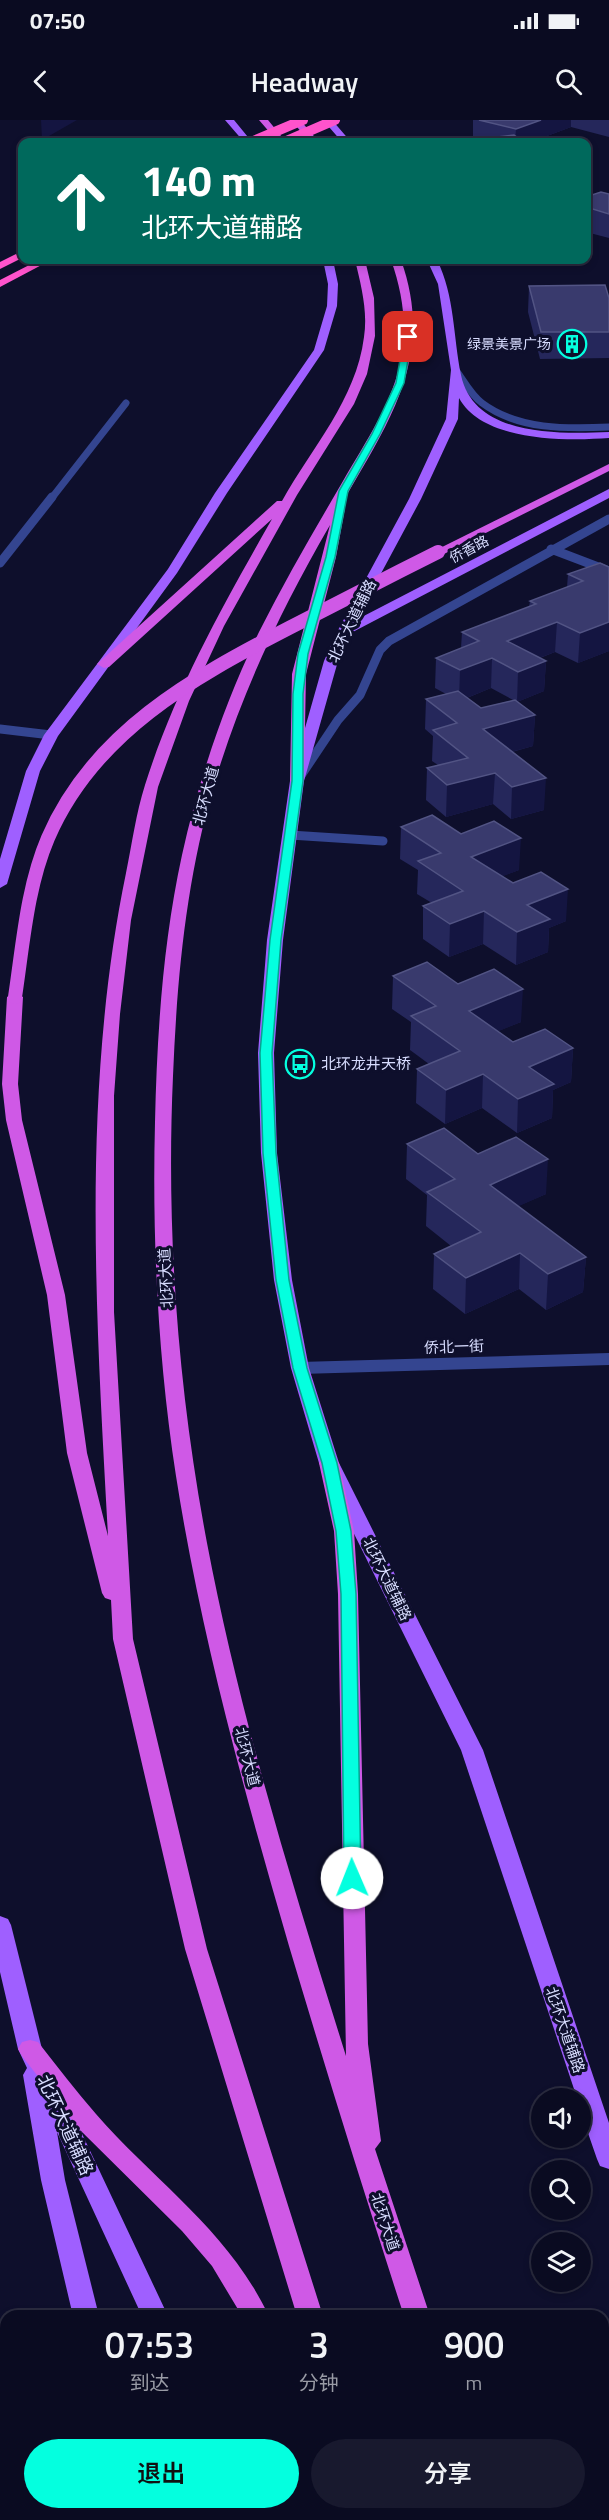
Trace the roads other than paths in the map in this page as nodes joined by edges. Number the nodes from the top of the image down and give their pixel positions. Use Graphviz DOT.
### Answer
graph roads {
  1 [pos="229,120"];
  2 [pos="263,120"];
  3 [pos="295,120"];
  4 [pos="303,120"];
  5 [pos="327,120"];
  6 [pos="335,120"];
  7 [pos="246,138"];
  8 [pos="260,138"];
  9 [pos="279,138"];
  10 [pos="292,138"];
  11 [pos="311,138"];
  12 [pos="343,138"];
  13 [pos="18,256"];
  14 [pos="38,264"];
  15 [pos="329,264"];
  16 [pos="361,264"];
  17 [pos="397,264"];
  18 [pos="434,264"];
  19 [pos="0,266"];
  20 [pos="0,284"];
  21 [pos="456,370"];
  22 [pos="126,403"];
  23 [pos="609,427"];
  24 [pos="609,435"];
  25 [pos="609,467"];
  26 [pos="343,491"];
  27 [pos="609,493"];
  28 [pos="291,495"];
  29 [pos="609,519"];
  30 [pos="551,549"];
  31 [pos="0,562"];
  32 [pos="609,571"];
  33 [pos="343,632"];
  34 [pos="104,664"];
  35 [pos="0,729"];
  36 [pos="51,735"];
  37 [pos="297,781"];
  38 [pos="290,836"];
  39 [pos="383,841"];
  40 [pos="0,884"];
  41 [pos="15,997"];
  42 [pos="0,1050"];
  43 [pos="609,1359"];
  44 [pos="300,1368"];
  45 [pos="329,1463"];
  46 [pos="123,1639"];
  47 [pos="0,1925"];
  48 [pos="30,2049"];
  49 [pos="609,2160"];
  50 [pos="376,2193"];
  51 [pos="85,2310"];
  52 [pos="152,2310"];
  53 [pos="252,2310"];
  54 [pos="308,2310"];
  55 [pos="415,2310"];
  1 -- 7 [label="main road"];
  2 -- 9 [label="highway"];
  3 -- 11 [label="highway"];
  4 -- 8 [label="highway, bridge"];
  5 -- 12 [label="main road"];
  6 -- 10 [label="highway, bridge"];
  13 -- 19 [label="highway"];
  14 -- 20 [label="highway"];
  15 -- 34 [label="main road"];
  16 -- 28 [label="highway"];
  17 -- 26 [label="highway, 北环大道"];
  18 -- 21 [label="main road, 北环大道辅路"];
  21 -- 23 [label="street"];
  21 -- 24 [label="main road"];
  21 -- 33 [label="main road, 北环大道辅路"];
  22 -- 31 [label="street"];
  25 -- 41 [label="highway, bridge"];
  26 -- 37 [label="highway"];
  26 -- 50 [label="highway, 北环大道"];
  27 -- 33 [label="main road, 侨香路"];
  28 -- 34 [label="highway"];
  28 -- 46 [label="highway"];
  29 -- 30 [label="street"];
  30 -- 32 [label="street"];
  30 -- 37 [label="street"];
  33 -- 37 [label="main road, 北环大道辅路"];
  34 -- 36 [label="main road"];
  35 -- 36 [label="street"];
  36 -- 40 [label="main road"];
  37 -- 38 [label="main road, 北环大道辅路"];
  38 -- 39 [label="street"];
  38 -- 44 [label="main road, 北环大道辅路"];
  41 -- 42 [label="highway"];
  41 -- 46 [label="highway"];
  43 -- 44 [label="street, 侨北一街"];
  44 -- 45 [label="main road, 北环大道辅路"];
  45 -- 49 [label="main road, 北环大道辅路"];
  45 -- 50 [label="highway"];
  46 -- 54 [label="highway"];
  47 -- 48 [label="main road, 北环大道辅路"];
  48 -- 51 [label="main road"];
  48 -- 52 [label="main road, 北环大道辅路"];
  48 -- 53 [label="highway"];
  50 -- 55 [label="highway, 北环大道"];
}
